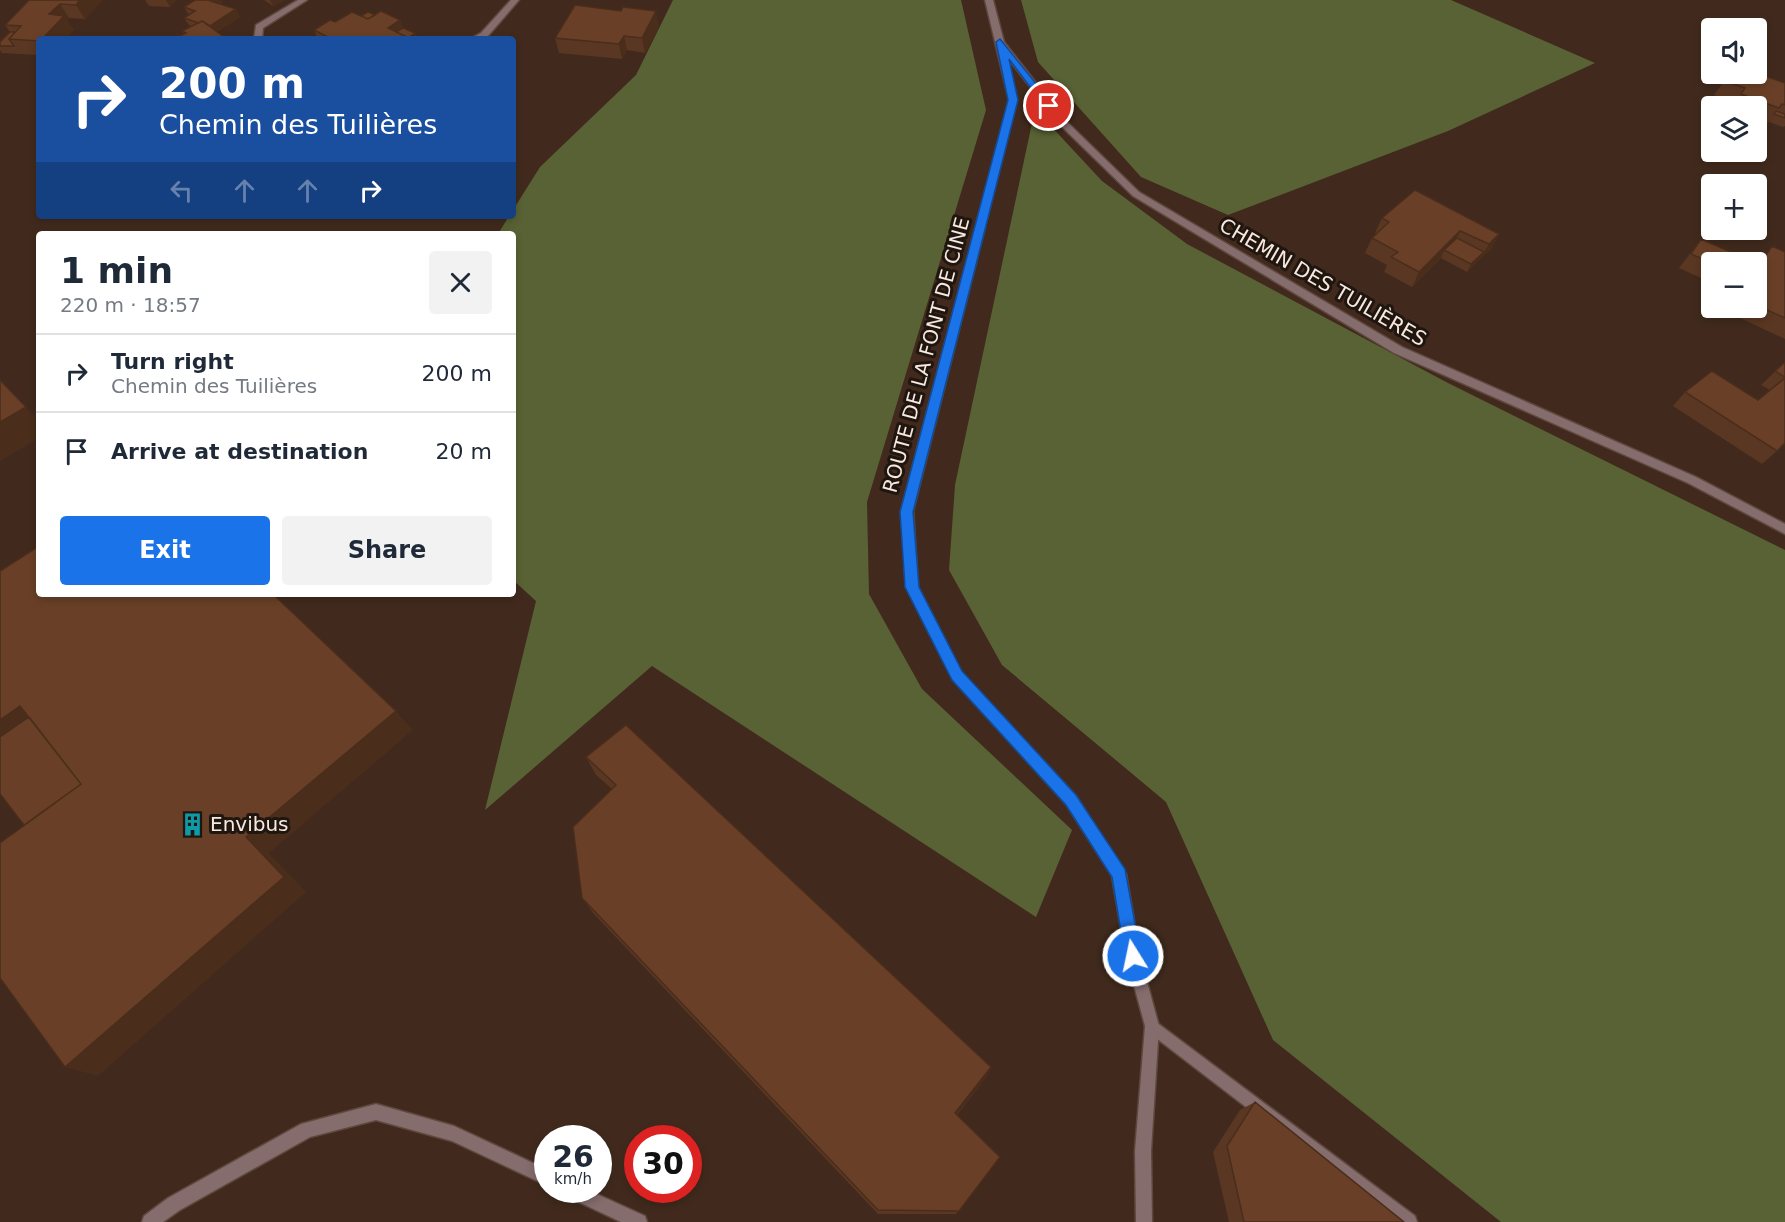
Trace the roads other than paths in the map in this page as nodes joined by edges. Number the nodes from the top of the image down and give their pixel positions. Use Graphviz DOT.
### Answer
graph roads {
  1 [pos="303,0"];
  2 [pos="515,0"];
  3 [pos="989,0"];
  4 [pos="258,36"];
  5 [pos="482,36"];
  6 [pos="1000,42"];
  7 [pos="1785,528"];
  8 [pos="1152,1026"];
  9 [pos="534,1171"];
  10 [pos="600,1203"];
  11 [pos="150,1222"];
  12 [pos="639,1222"];
  13 [pos="1144,1222"];
  14 [pos="1409,1222"];
  1 -- 4 [label="street"];
  2 -- 5 [label="street"];
  3 -- 6 [label="street, CHEMIN DES TUILIÈRES"];
  6 -- 7 [label="street, CHEMIN DES TUILIÈRES"];
  6 -- 8 [label="street, ROUTE DE LA FONT DE CINE"];
  8 -- 13 [label="street, ROUTE DE LA FONT DE CINE"];
  8 -- 14 [label="street"];
  9 -- 11 [label="street"];
  10 -- 12 [label="street"];
}
